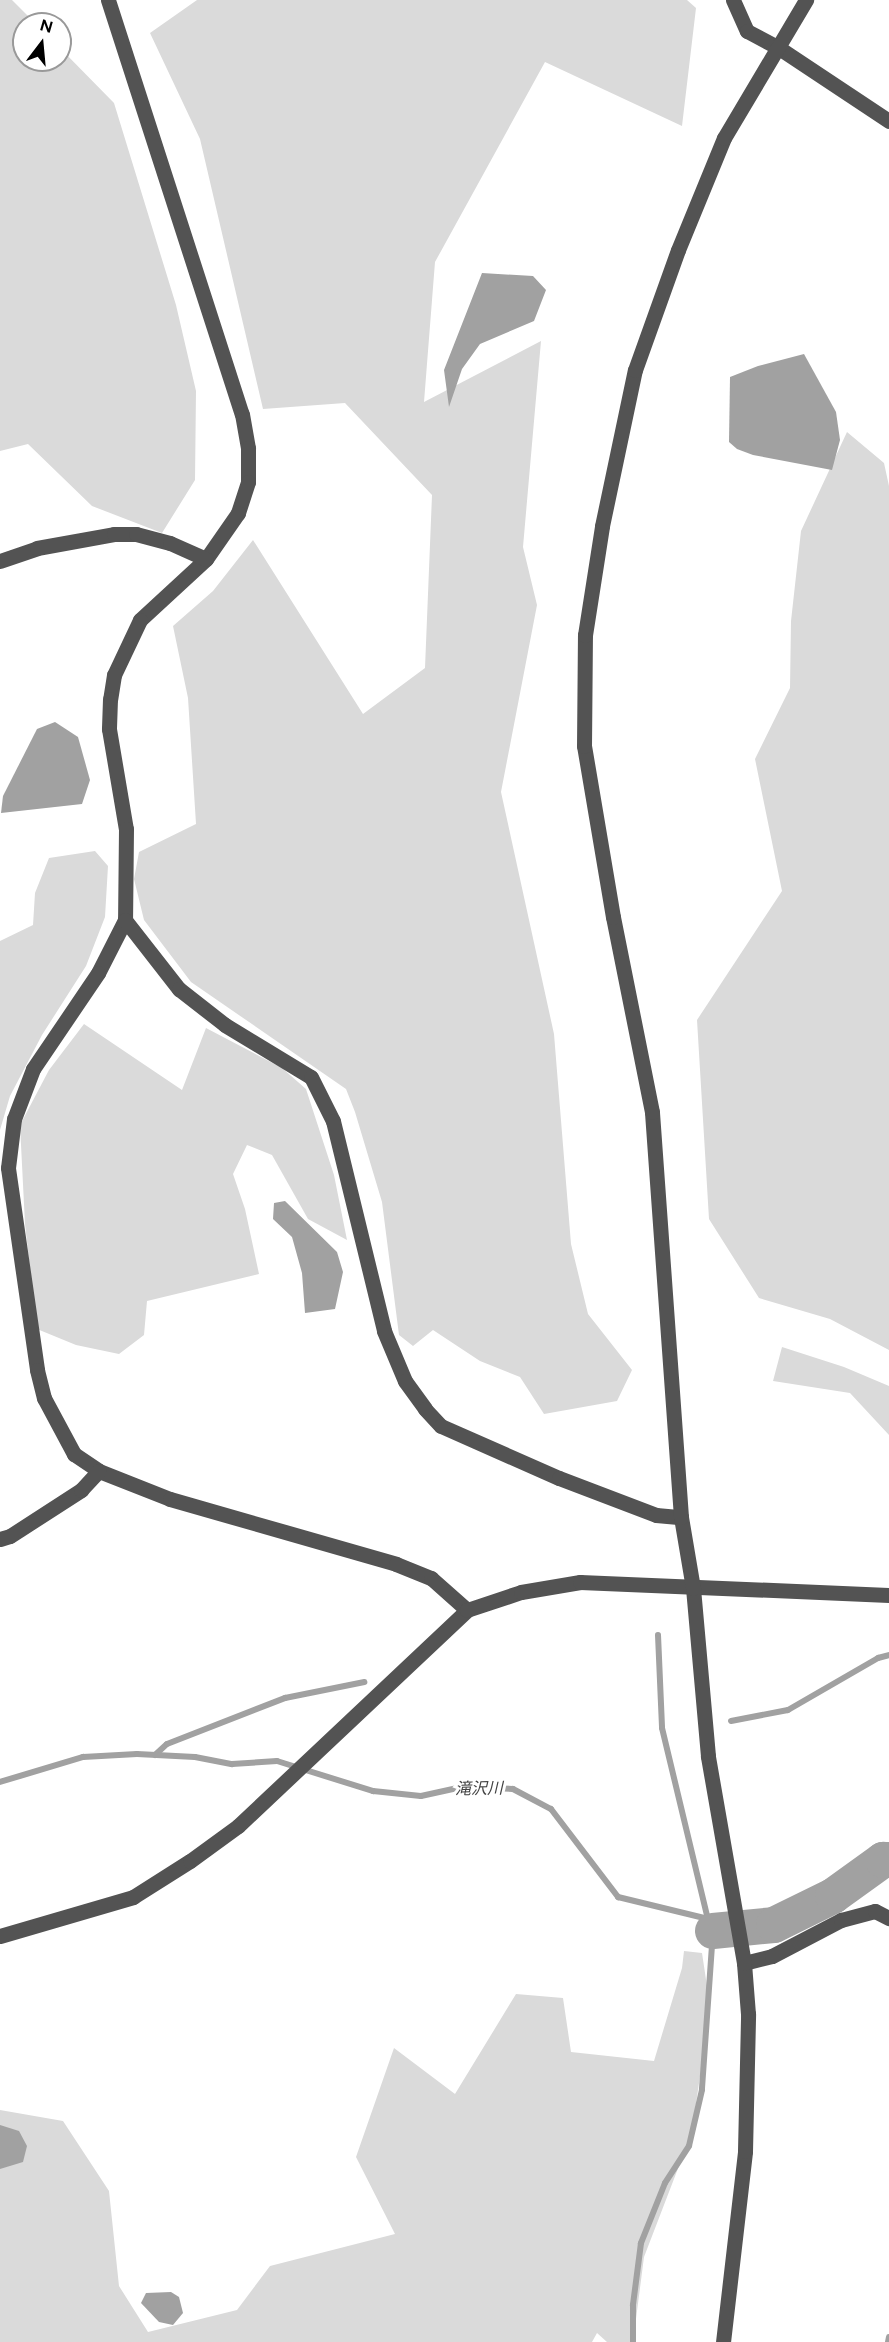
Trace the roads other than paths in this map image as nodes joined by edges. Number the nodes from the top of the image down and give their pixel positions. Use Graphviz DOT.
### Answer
graph roads {
  1 [pos="108,0"];
  2 [pos="733,0"];
  3 [pos="806,0"];
  4 [pos="779,48"];
  5 [pos="889,121"];
  6 [pos="206,559"];
  7 [pos="0,561"];
  8 [pos="125,920"];
  9 [pos="99,1471"];
  10 [pos="681,1517"];
  11 [pos="0,1539"];
  12 [pos="693,1588"];
  13 [pos="889,1595"];
  14 [pos="467,1610"];
  15 [pos="889,1918"];
  16 [pos="0,1936"];
  17 [pos="744,1963"];
  18 [pos="723,2342"];
  1 -- 6 [label="street"];
  2 -- 4 [label="street"];
  3 -- 4 [label="street"];
  4 -- 5 [label="street"];
  4 -- 10 [label="street"];
  6 -- 7 [label="street"];
  6 -- 8 [label="street"];
  8 -- 9 [label="street"];
  8 -- 10 [label="street"];
  9 -- 11 [label="street"];
  9 -- 14 [label="street"];
  10 -- 12 [label="street"];
  12 -- 13 [label="street"];
  12 -- 14 [label="street"];
  12 -- 17 [label="street"];
  14 -- 16 [label="street"];
  15 -- 17 [label="street"];
  17 -- 18 [label="street"];
}
